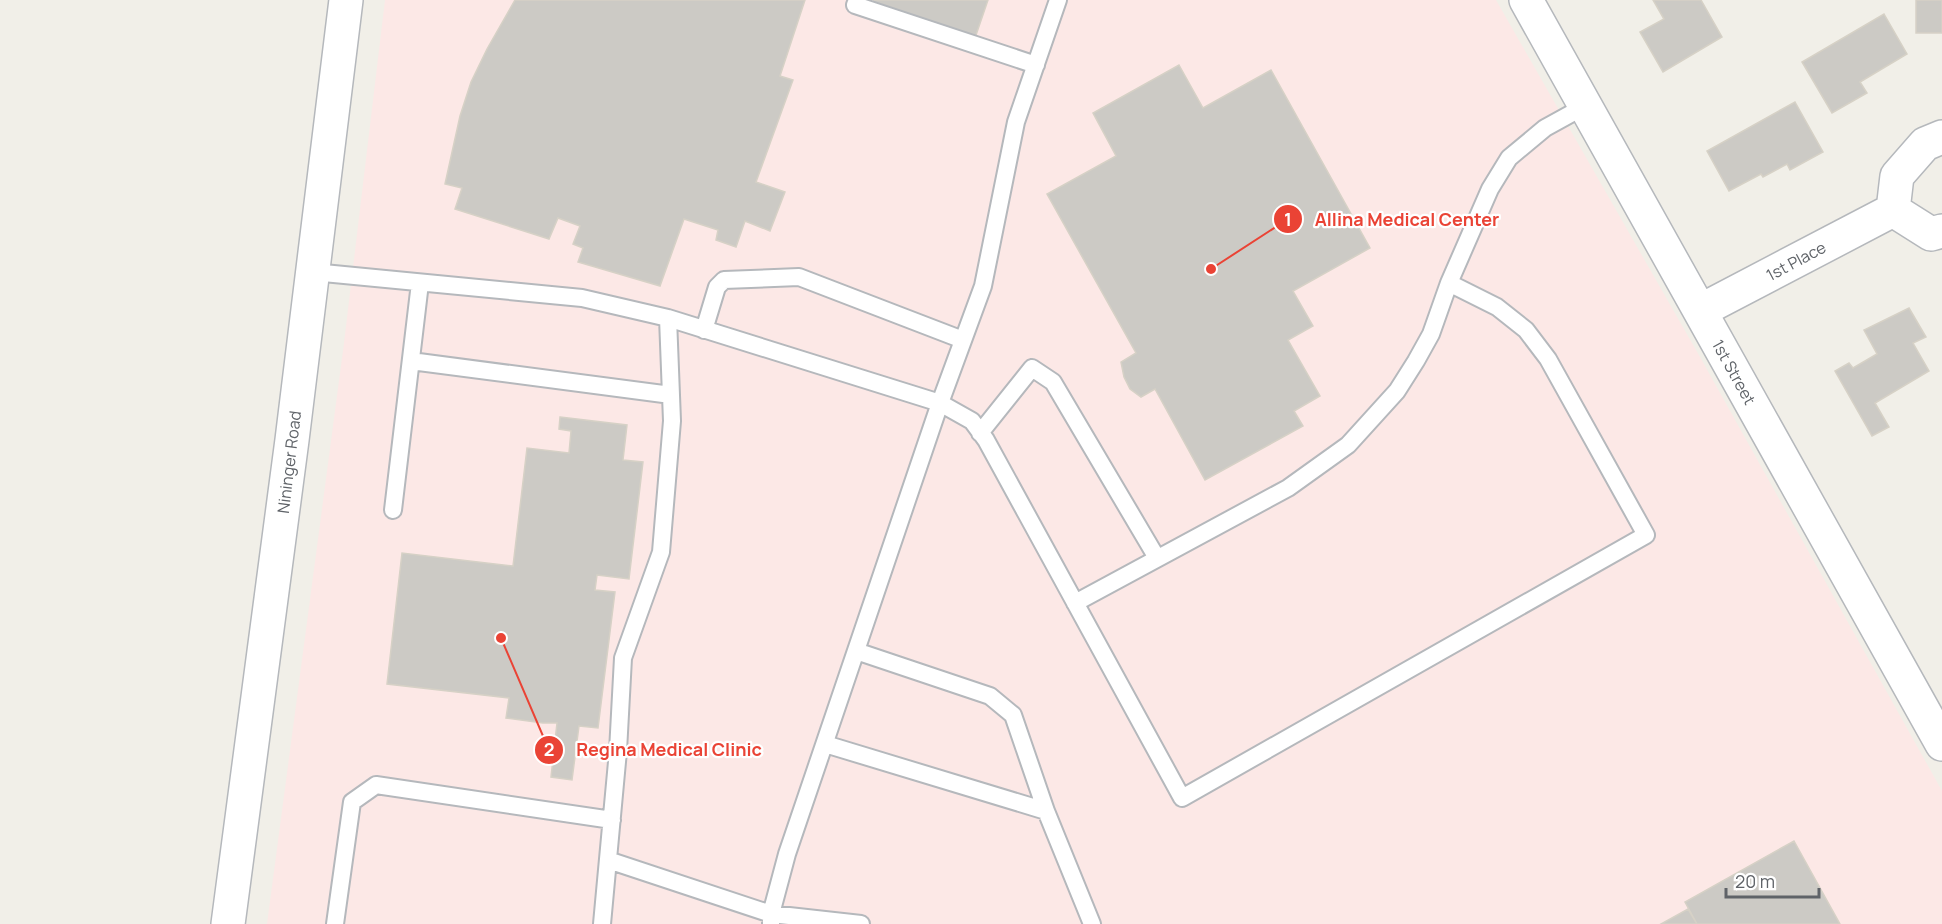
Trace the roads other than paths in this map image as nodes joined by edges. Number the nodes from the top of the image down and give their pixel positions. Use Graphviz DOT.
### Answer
graph roads {
  1 [pos="346,0"];
  2 [pos="857,0"];
  3 [pos="1058,0"];
  4 [pos="1526,0"];
  5 [pos="1036,65"];
  6 [pos="1585,106"];
  7 [pos="1942,137"];
  8 [pos="1893,210"];
  9 [pos="1942,231"];
  10 [pos="312,272"];
  11 [pos="420,283"];
  12 [pos="1449,284"];
  13 [pos="1700,311"];
  14 [pos="668,318"];
  15 [pos="705,330"];
  16 [pos="963,340"];
  17 [pos="411,361"];
  18 [pos="671,395"];
  19 [pos="940,403"];
  20 [pos="980,433"];
  21 [pos="393,510"];
  22 [pos="1157,558"];
  23 [pos="1075,603"];
  24 [pos="856,651"];
  25 [pos="825,744"];
  26 [pos="1942,744"];
  27 [pos="1046,811"];
  28 [pos="612,820"];
  29 [pos="608,860"];
  30 [pos="771,919"];
  31 [pos="228,924"];
  32 [pos="335,924"];
  33 [pos="602,924"];
  34 [pos="861,924"];
  35 [pos="1092,924"];
  1 -- 10 [label="street, Nininger Road"];
  2 -- 5 [label="lane"];
  3 -- 5 [label="lane"];
  4 -- 6 [label="street, 1st Street"];
  5 -- 16 [label="lane"];
  6 -- 12 [label="lane"];
  6 -- 13 [label="street, 1st Street"];
  7 -- 8 [label="street"];
  8 -- 9 [label="street"];
  8 -- 13 [label="street, 1st Place"];
  10 -- 11 [label="lane"];
  10 -- 31 [label="street, Nininger Road"];
  11 -- 14 [label="lane"];
  11 -- 17 [label="lane"];
  12 -- 22 [label="lane"];
  12 -- 23 [label="lane"];
  13 -- 26 [label="street, 1st Street"];
  14 -- 15 [label="lane"];
  14 -- 18 [label="lane"];
  15 -- 16 [label="lane"];
  15 -- 19 [label="lane"];
  16 -- 19 [label="lane"];
  17 -- 18 [label="lane"];
  17 -- 21 [label="lane"];
  18 -- 28 [label="lane"];
  19 -- 20 [label="lane"];
  19 -- 24 [label="lane"];
  20 -- 22 [label="lane"];
  20 -- 23 [label="lane"];
  22 -- 23 [label="lane"];
  24 -- 25 [label="lane"];
  24 -- 27 [label="lane"];
  25 -- 27 [label="lane"];
  25 -- 30 [label="lane"];
  27 -- 35 [label="lane"];
  28 -- 29 [label="lane"];
  28 -- 32 [label="lane"];
  29 -- 30 [label="lane"];
  29 -- 33 [label="lane"];
  30 -- 34 [label="lane"];
}
